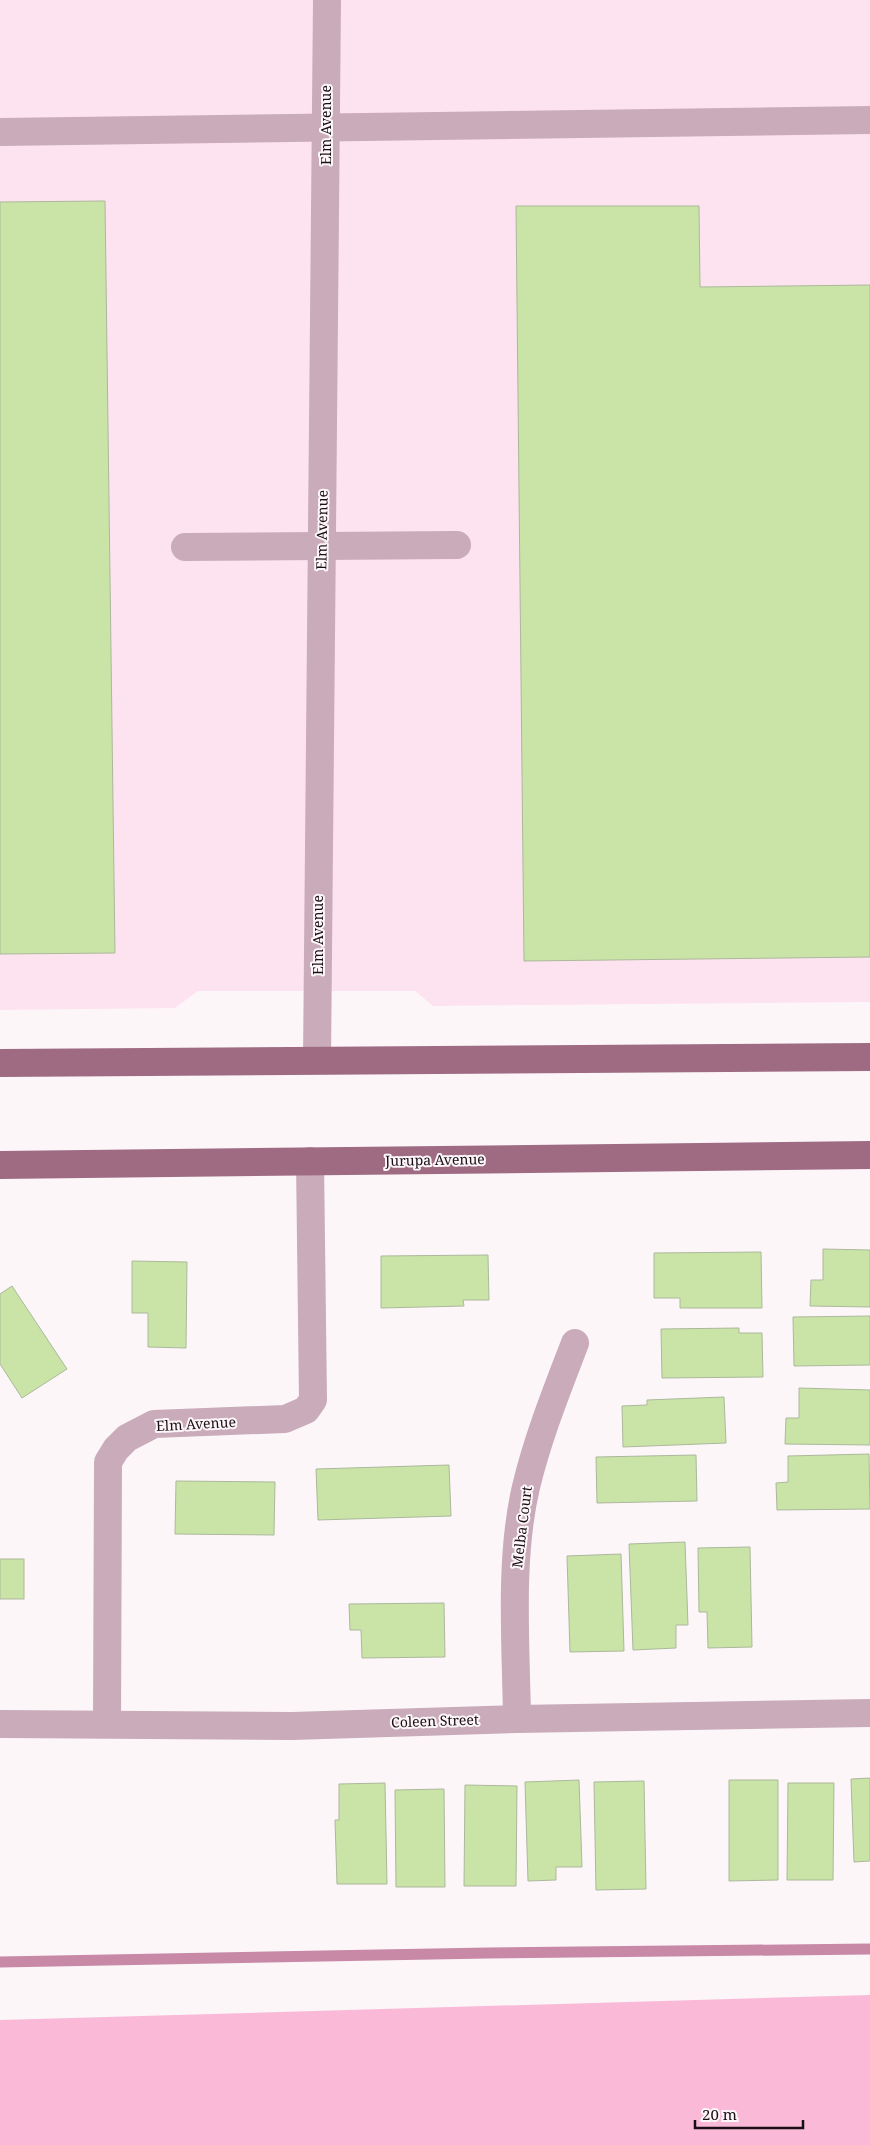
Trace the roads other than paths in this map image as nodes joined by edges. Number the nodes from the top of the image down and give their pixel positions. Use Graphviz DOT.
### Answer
graph roads {
  1 [pos="327,0"];
  2 [pos="870,120"];
  3 [pos="326,129"];
  4 [pos="0,132"];
  5 [pos="321,545"];
  6 [pos="457,545"];
  7 [pos="185,547"];
  8 [pos="870,1057"];
  9 [pos="317,1060"];
  10 [pos="0,1063"];
  11 [pos="870,1155"];
  12 [pos="310,1161"];
  13 [pos="0,1165"];
  14 [pos="575,1343"];
  15 [pos="870,1713"];
  16 [pos="517,1719"];
  17 [pos="0,1724"];
  18 [pos="107,1724"];
  1 -- 3 [label="street, Elm Avenue"];
  2 -- 3 [label="street"];
  3 -- 4 [label="street"];
  3 -- 5 [label="street, Elm Avenue"];
  5 -- 6 [label="street"];
  5 -- 7 [label="street"];
  5 -- 9 [label="street, Elm Avenue"];
  8 -- 9 [label="main road"];
  9 -- 10 [label="main road"];
  11 -- 12 [label="main road, Jurupa Avenue"];
  12 -- 13 [label="main road, Jurupa Avenue"];
  12 -- 18 [label="street, Elm Avenue"];
  14 -- 16 [label="street, Melba Court"];
  15 -- 16 [label="street, Coleen Street"];
  16 -- 18 [label="street, Coleen Street"];
  17 -- 18 [label="street, Coleen Street"];
}
